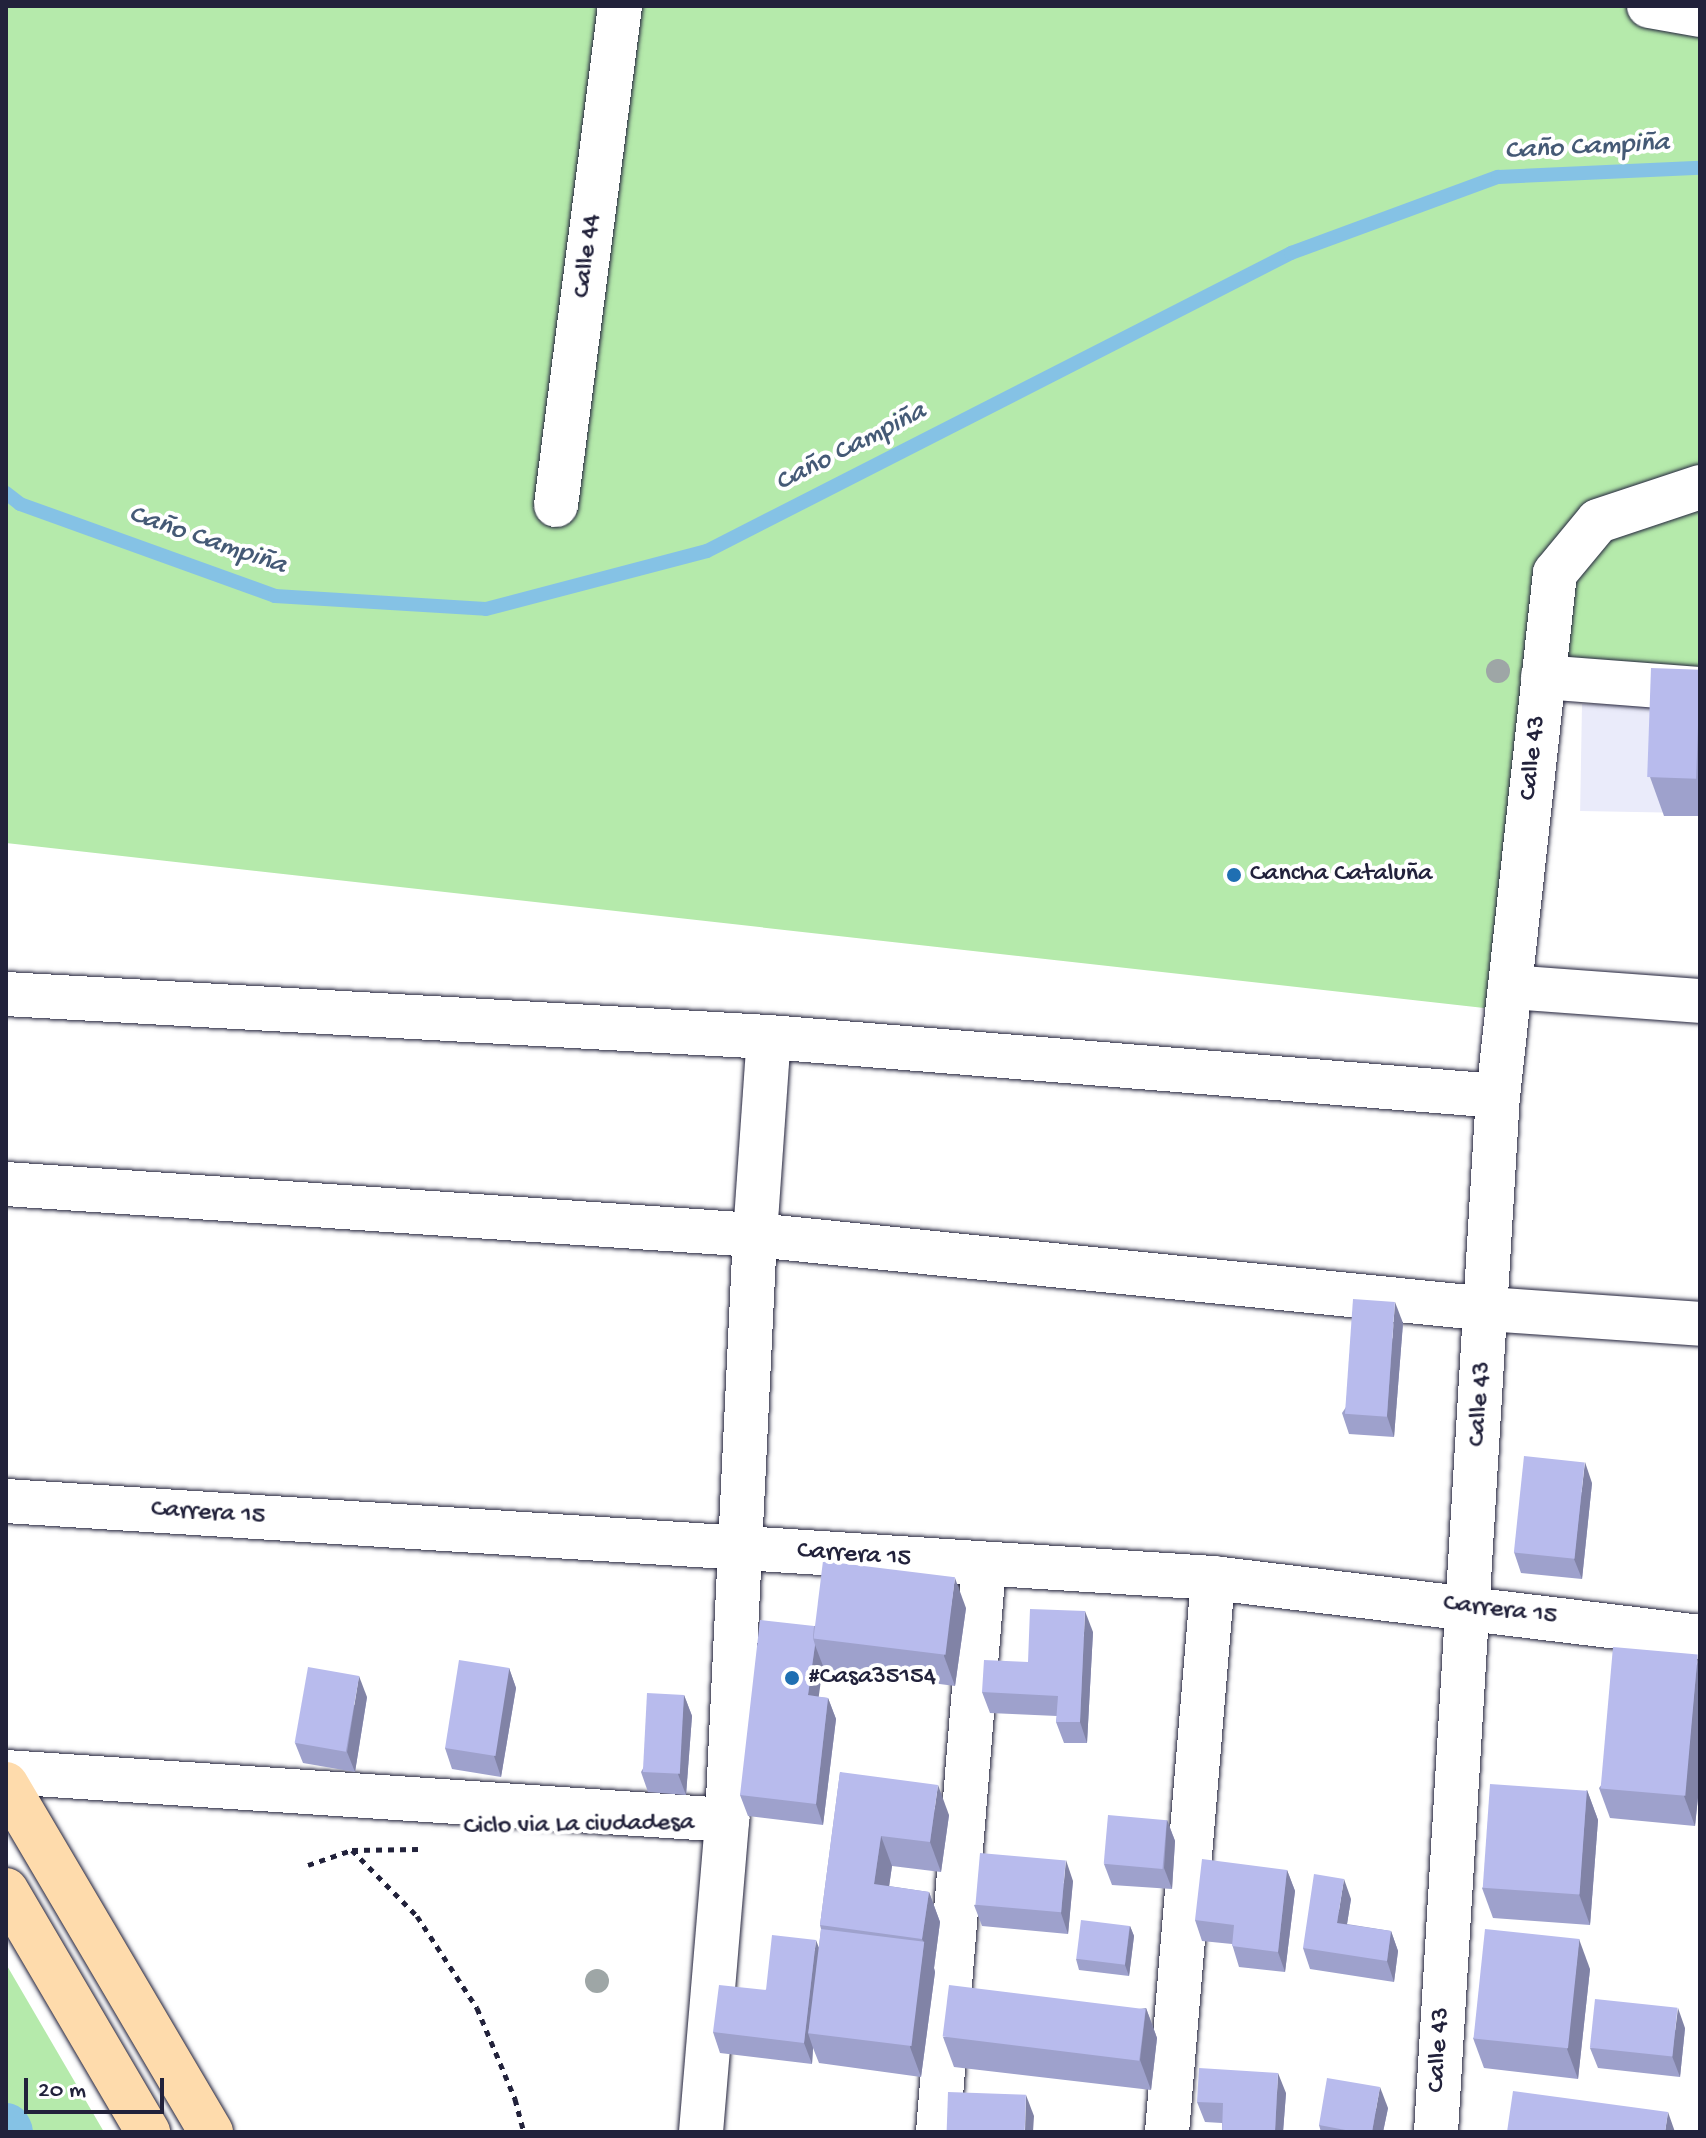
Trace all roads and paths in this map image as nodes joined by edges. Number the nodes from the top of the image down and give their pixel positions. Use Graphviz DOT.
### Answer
graph roads {
  1 [pos="620,6"];
  2 [pos="1649,6"];
  3 [pos="1700,15"];
  4 [pos="1700,487"];
  5 [pos="556,505"];
  6 [pos="1543,677"];
  7 [pos="1700,689"];
  8 [pos="1510,987"];
  9 [pos="6,994"];
  10 [pos="1700,1001"];
  11 [pos="769,1037"];
  12 [pos="1498,1096"];
  13 [pos="6,1184"];
  14 [pos="755,1235"];
  15 [pos="1488,1309"];
  16 [pos="1700,1324"];
  17 [pos="6,1501"];
  18 [pos="741,1548"];
  19 [pos="984,1565"];
  20 [pos="1213,1578"];
  21 [pos="1466,1606"];
  22 [pos="1700,1637"];
  23 [pos="6,1772"];
  24 [pos="6,1784"];
  25 [pos="727,1820"];
  26 [pos="429,1849"];
  27 [pos="352,1850"];
  28 [pos="308,1865"];
  29 [pos="6,1890"];
  30 [pos="148,2132"];
  31 [pos="211,2132"];
  32 [pos="524,2132"];
  33 [pos="701,2132"];
  34 [pos="938,2132"];
  35 [pos="1167,2132"];
  36 [pos="1436,2132"];
  1 -- 5 [label="street, Calle 44"];
  2 -- 3 [label="street"];
  4 -- 6 [label="street, Calle 43"];
  6 -- 7 [label="street"];
  6 -- 8 [label="street, Calle 43"];
  8 -- 10 [label="street"];
  8 -- 12 [label="street, Calle 43"];
  9 -- 11 [label="street"];
  11 -- 12 [label="street"];
  11 -- 14 [label="street"];
  12 -- 15 [label="street, Calle 43"];
  13 -- 14 [label="street"];
  14 -- 15 [label="street"];
  14 -- 18 [label="street"];
  15 -- 16 [label="street"];
  15 -- 21 [label="street, Calle 43"];
  17 -- 18 [label="street, Carrera 15"];
  18 -- 19 [label="street, Carrera 15"];
  18 -- 25 [label="street"];
  19 -- 20 [label="street, Carrera 15"];
  19 -- 34 [label="street"];
  20 -- 21 [label="street, Carrera 15"];
  20 -- 35 [label="street"];
  21 -- 22 [label="street, Carrera 15"];
  21 -- 36 [label="street, Calle 43"];
  23 -- 25 [label="street"];
  24 -- 31 [label="main road"];
  25 -- 33 [label="street"];
  26 -- 27 [label="path, Ciclo via La ciudadesa"];
  27 -- 28 [label="path, Ciclo via La ciudadesa"];
  27 -- 32 [label="path"];
  29 -- 30 [label="main road"];
}
